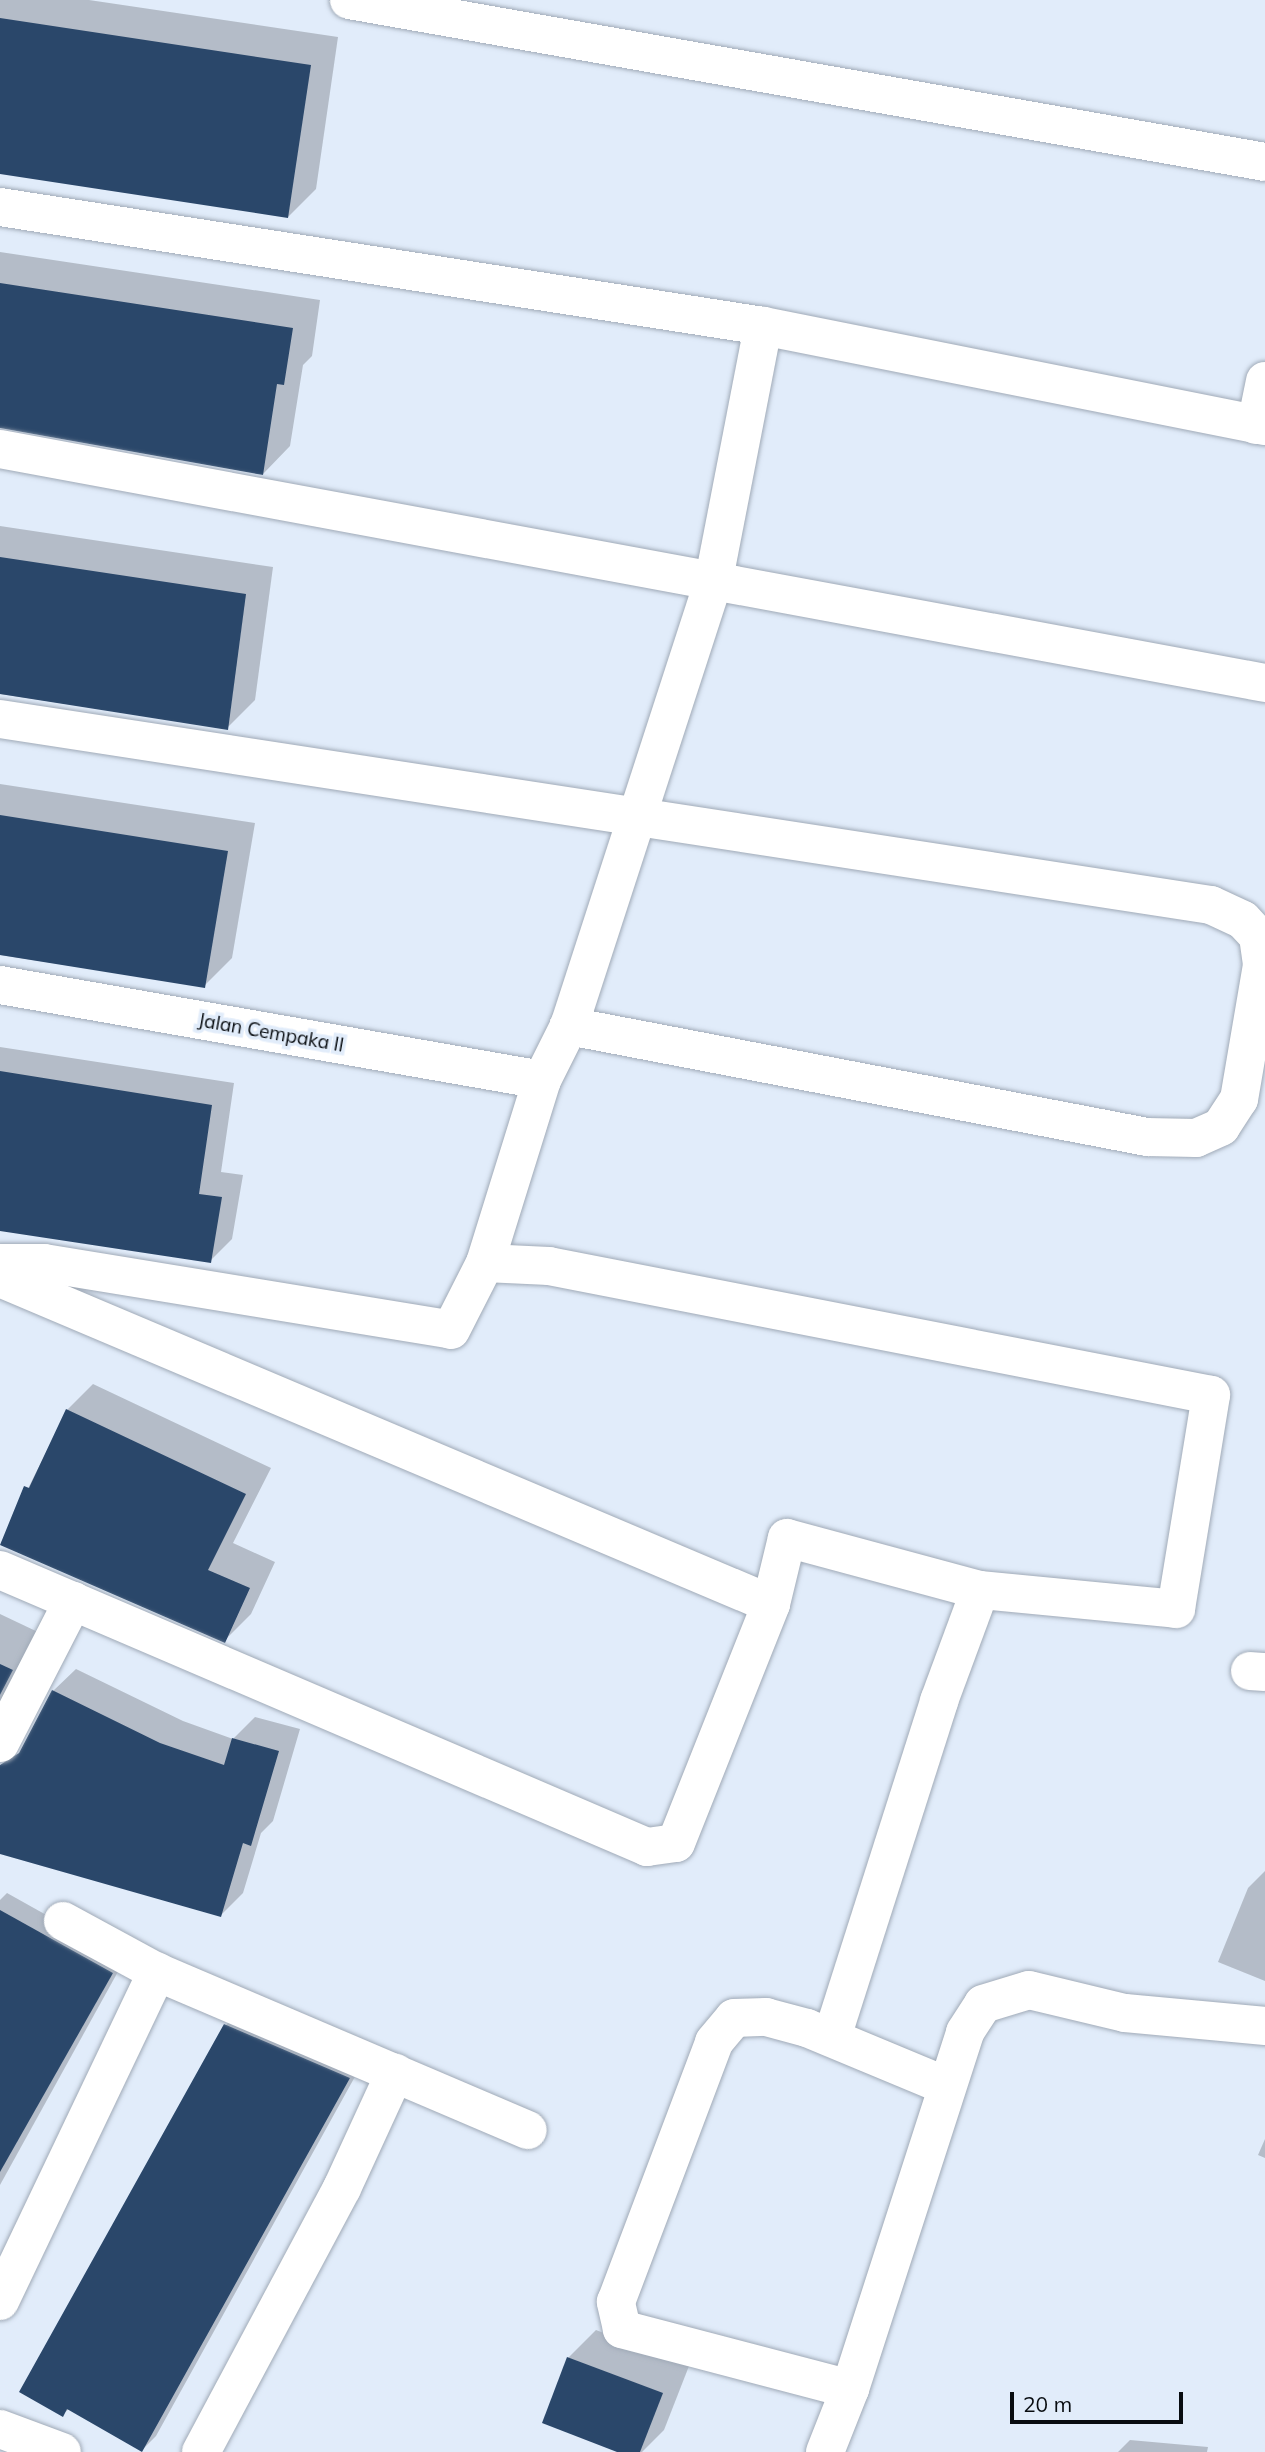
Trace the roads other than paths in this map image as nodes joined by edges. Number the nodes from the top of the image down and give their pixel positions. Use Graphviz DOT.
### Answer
graph roads {
  1 [pos="349,0"];
  2 [pos="1265,162"];
  3 [pos="0,207"];
  4 [pos="762,326"];
  5 [pos="1265,381"];
  6 [pos="1261,425"];
  7 [pos="0,449"];
  8 [pos="713,584"];
  9 [pos="1265,683"];
  10 [pos="0,719"];
  11 [pos="641,815"];
  12 [pos="0,985"];
  13 [pos="569,1026"];
  14 [pos="542,1080"];
  15 [pos="0,1263"];
  16 [pos="485,1263"];
  17 [pos="0,1278"];
  18 [pos="0,1570"];
  19 [pos="979,1590"];
  20 [pos="73,1601"];
  21 [pos="771,1604"];
  22 [pos="0,1743"];
  23 [pos="63,1921"];
  24 [pos="157,1972"];
  25 [pos="1265,2026"];
  26 [pos="832,2037"];
  27 [pos="395,2073"];
  28 [pos="946,2086"];
  29 [pos="528,2130"];
  30 [pos="0,2301"];
  31 [pos="850,2389"];
  32 [pos="0,2429"];
  33 [pos="44,2450"];
  34 [pos="201,2452"];
  35 [pos="825,2452"];
  1 -- 2 [label="street"];
  3 -- 4 [label="street"];
  4 -- 6 [label="street"];
  4 -- 8 [label="street"];
  5 -- 6 [label="street"];
  7 -- 8 [label="street"];
  8 -- 9 [label="street"];
  8 -- 11 [label="street"];
  10 -- 11 [label="street"];
  11 -- 13 [label="street"];
  11 -- 13 [label="street"];
  12 -- 14 [label="street, Jalan Cempaka II"];
  13 -- 14 [label="street"];
  14 -- 16 [label="street"];
  15 -- 16 [label="street"];
  16 -- 19 [label="street"];
  17 -- 21 [label="street"];
  18 -- 20 [label="street"];
  19 -- 21 [label="street"];
  19 -- 26 [label="street"];
  20 -- 21 [label="street"];
  20 -- 22 [label="street"];
  23 -- 24 [label="street"];
  24 -- 27 [label="street"];
  24 -- 30 [label="street"];
  25 -- 28 [label="street"];
  26 -- 28 [label="street"];
  26 -- 31 [label="street"];
  27 -- 29 [label="street"];
  27 -- 34 [label="street"];
  28 -- 31 [label="street"];
  31 -- 35 [label="street"];
  32 -- 33 [label="street"];
}
